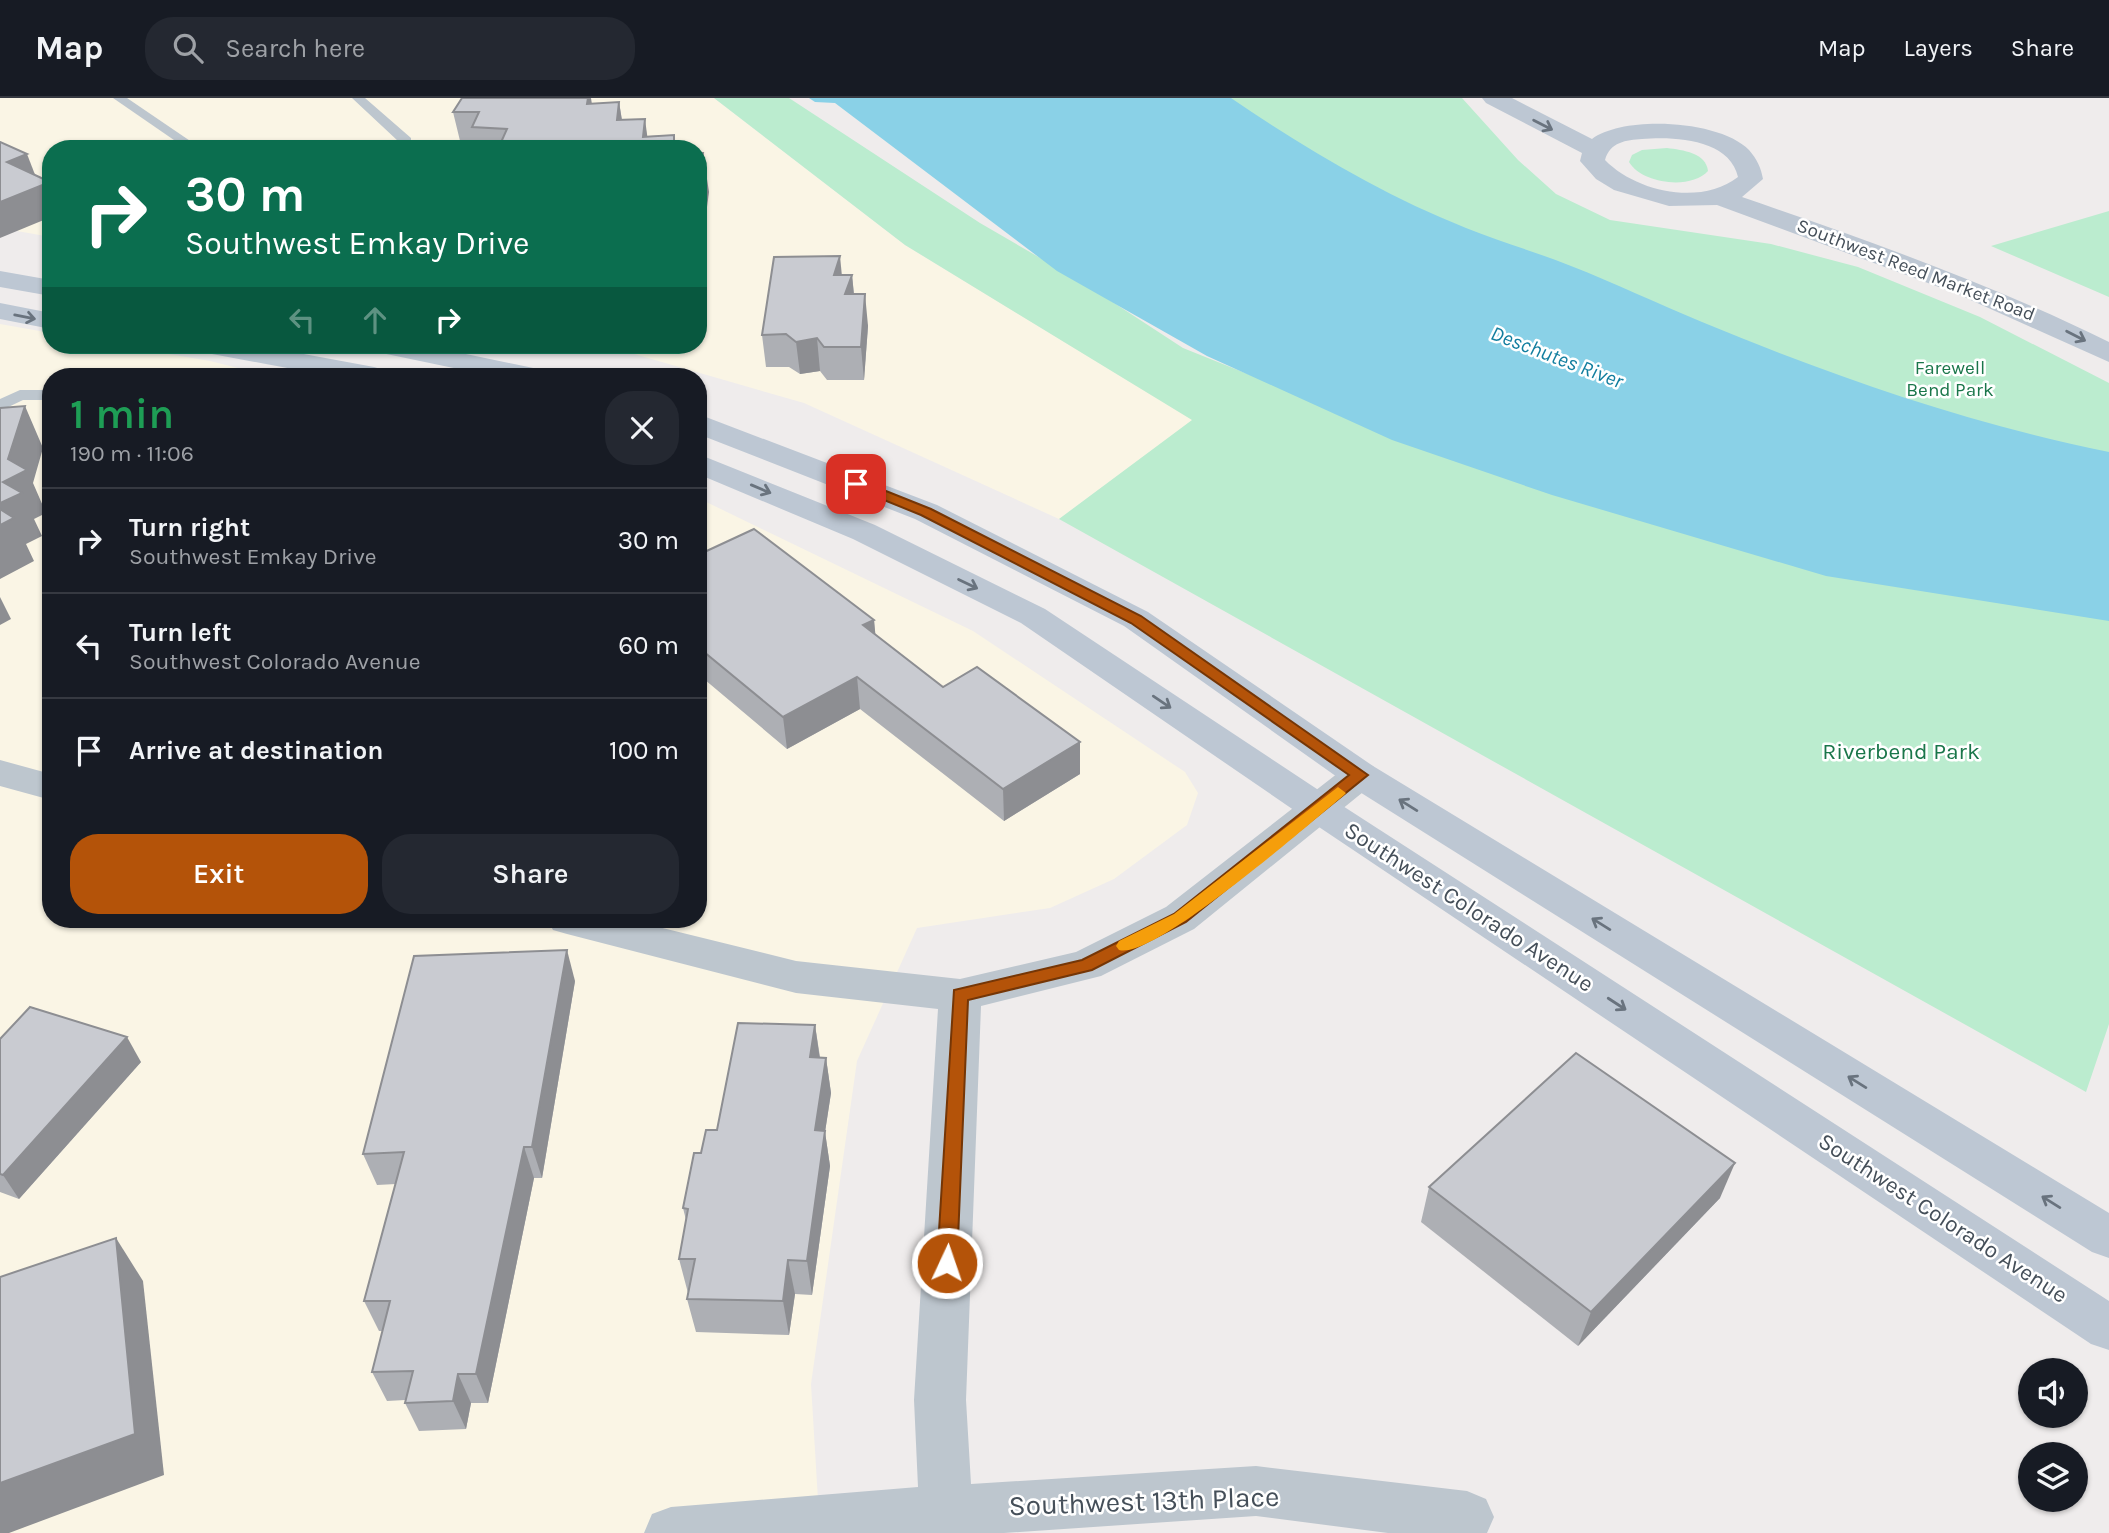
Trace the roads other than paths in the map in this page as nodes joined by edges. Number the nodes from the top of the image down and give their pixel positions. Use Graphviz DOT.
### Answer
graph roads {
  1 [pos="119,98"];
  2 [pos="358,98"];
  3 [pos="1494,98"];
  4 [pos="1598,122"];
  5 [pos="1627,133"];
  6 [pos="182,140"];
  7 [pos="406,140"];
  8 [pos="1594,150"];
  9 [pos="1751,178"];
  10 [pos="1718,197"];
  11 [pos="0,279"];
  12 [pos="42,286"];
  13 [pos="0,311"];
  14 [pos="42,319"];
  15 [pos="2109,330"];
  16 [pos="2109,353"];
  17 [pos="259,354"];
  18 [pos="426,354"];
  19 [pos="332,368"];
  20 [pos="494,368"];
  21 [pos="42,395"];
  22 [pos="0,406"];
  23 [pos="707,427"];
  24 [pos="707,467"];
  25 [pos="0,774"];
  26 [pos="1360,775"];
  27 [pos="42,781"];
  28 [pos="1318,808"];
  29 [pos="603,928"];
  30 [pos="960,995"];
  31 [pos="2109,1238"];
  32 [pos="2109,1328"];
  33 [pos="1466,1517"];
  34 [pos="947,1522"];
  35 [pos="671,1533"];
  1 -- 6 [label="lane"];
  2 -- 7 [label="lane"];
  3 -- 8 [label="main road, one-way"];
  4 -- 5 [label="main road, Southwest Reed Market Road"];
  5 -- 8 [label="main road, Southwest Reed Market Road"];
  5 -- 9 [label="main road, Southwest Reed Market Road"];
  8 -- 10 [label="main road, Southwest Reed Market Road"];
  9 -- 10 [label="main road, Southwest Reed Market Road"];
  9 -- 15 [label="main road, Southwest Reed Market Road"];
  10 -- 16 [label="main road, Southwest Reed Market Road, one-way"];
  11 -- 12 [label="main road"];
  13 -- 14 [label="main road, one-way"];
  17 -- 19 [label="main road"];
  18 -- 20 [label="main road"];
  21 -- 22 [label="lane"];
  23 -- 26 [label="main road"];
  24 -- 28 [label="main road, Southwest Colorado Avenue, one-way"];
  25 -- 27 [label="street"];
  26 -- 28 [label="street"];
  31 -- 26 [label="main road, one-way"];
  28 -- 30 [label="street"];
  28 -- 32 [label="main road, Southwest Colorado Avenue, one-way"];
  29 -- 30 [label="street"];
  30 -- 34 [label="street"];
  33 -- 34 [label="street, Southwest 13th Place"];
  34 -- 35 [label="street, Southwest 13th Place"];
}
